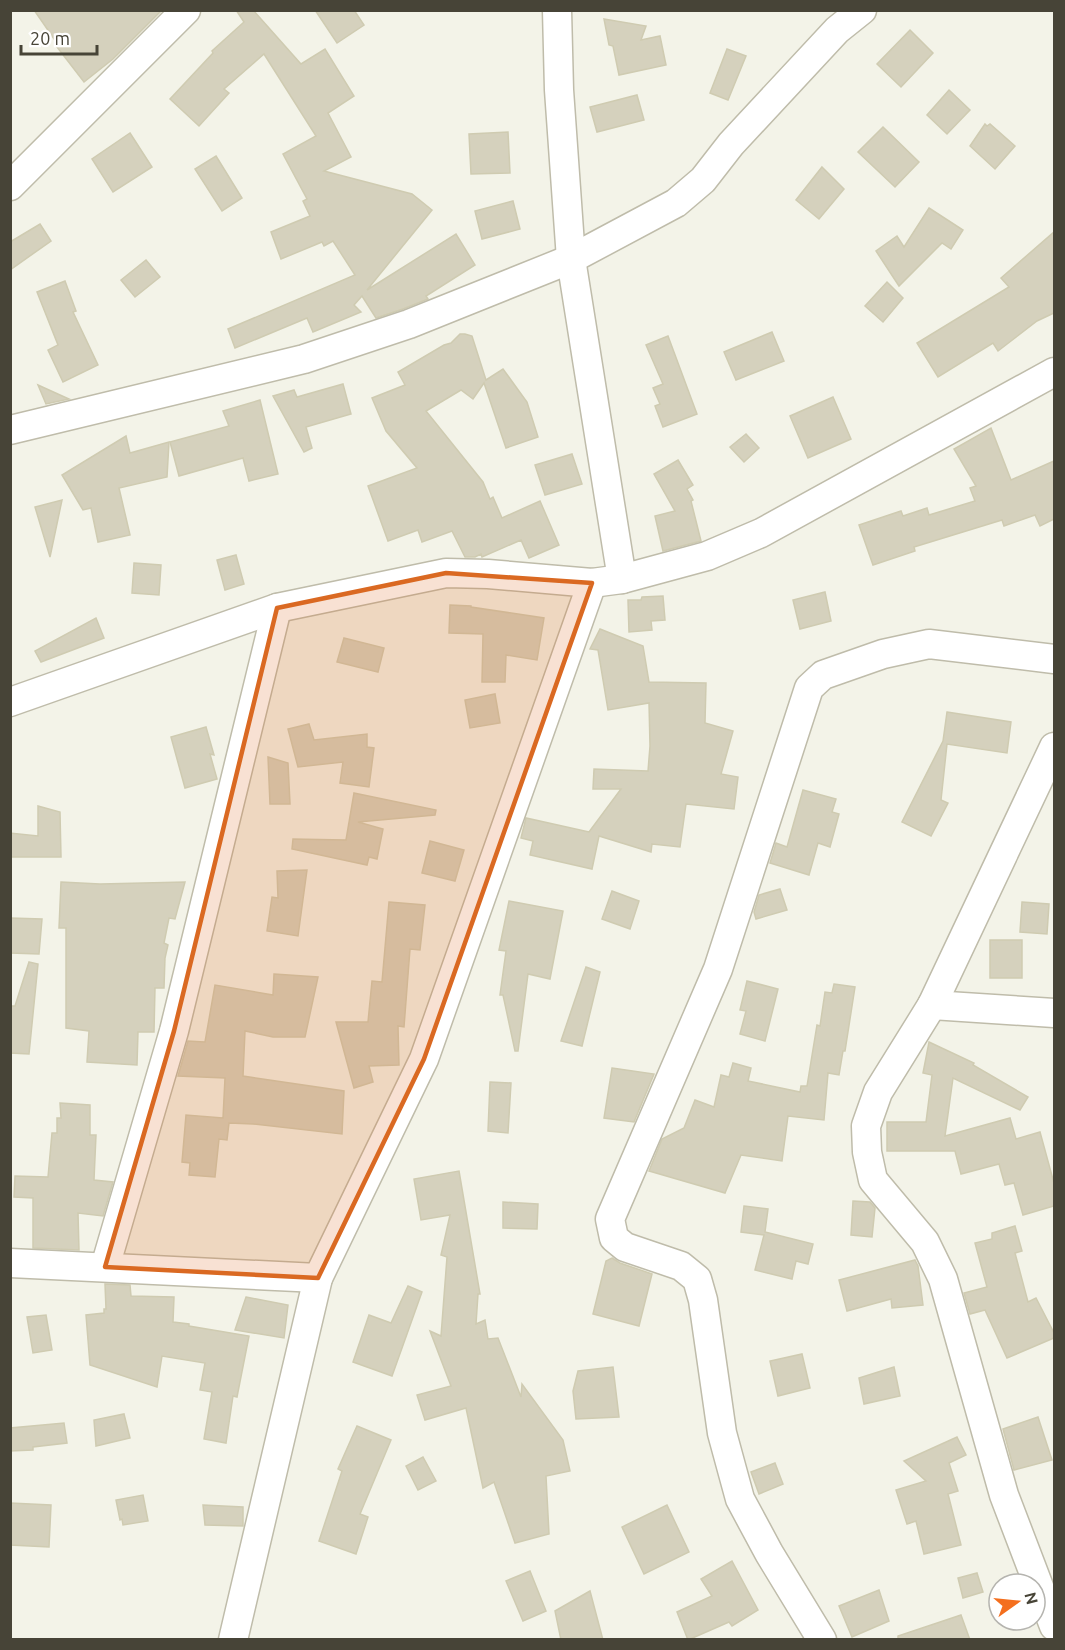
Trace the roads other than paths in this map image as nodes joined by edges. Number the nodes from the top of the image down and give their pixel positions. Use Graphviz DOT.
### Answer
graph roads {
  1 [pos="186,10"];
  2 [pos="557,10"];
  3 [pos="862,10"];
  4 [pos="10,186"];
  5 [pos="571,259"];
  6 [pos="1054,372"];
  7 [pos="10,430"];
  8 [pos="622,579"];
  9 [pos="592,582"];
  10 [pos="277,608"];
  11 [pos="1054,659"];
  12 [pos="10,702"];
  13 [pos="1054,747"];
  14 [pos="932,1005"];
  15 [pos="1054,1013"];
  16 [pos="10,1263"];
  17 [pos="105,1267"];
  18 [pos="318,1278"];
  19 [pos="1054,1626"];
  20 [pos="233,1640"];
  21 [pos="822,1640"];
  1 -- 4 [label="street"];
  2 -- 5 [label="street"];
  3 -- 5 [label="street"];
  5 -- 7 [label="street"];
  5 -- 8 [label="street"];
  6 -- 8 [label="street"];
  8 -- 9 [label="street"];
  9 -- 10 [label="street"];
  9 -- 18 [label="street"];
  10 -- 12 [label="street"];
  10 -- 17 [label="street"];
  11 -- 21 [label="street"];
  13 -- 14 [label="street"];
  14 -- 15 [label="street"];
  14 -- 19 [label="street"];
  16 -- 17 [label="street"];
  17 -- 18 [label="street"];
  18 -- 20 [label="street"];
}
